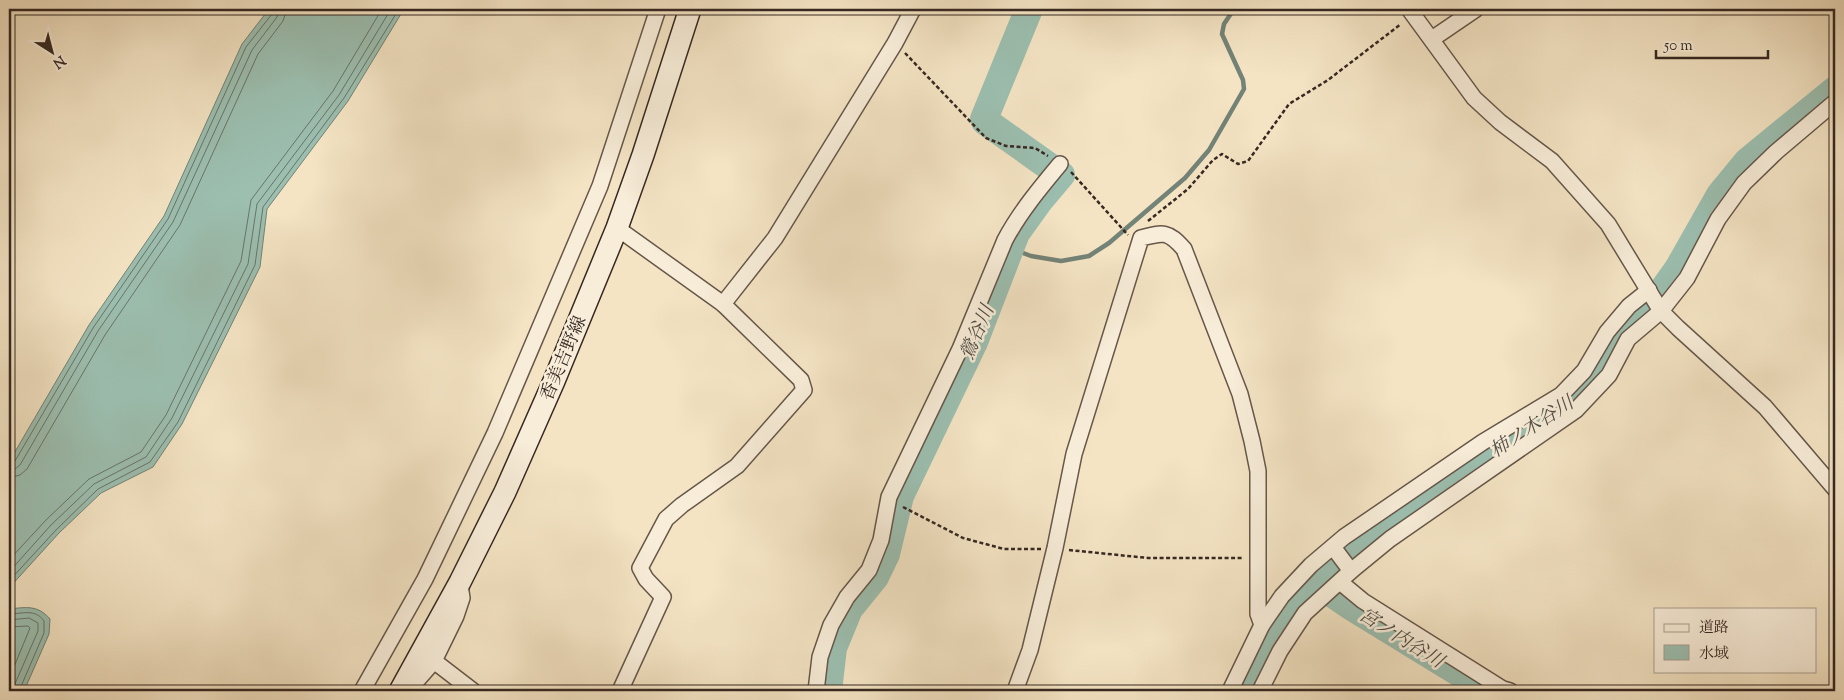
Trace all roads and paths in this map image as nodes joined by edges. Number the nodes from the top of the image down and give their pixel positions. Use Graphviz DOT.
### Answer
graph roads {
  1 [pos="658,9"];
  2 [pos="690,9"];
  3 [pos="913,9"];
  4 [pos="1476,9"];
  5 [pos="1411,12"];
  6 [pos="1432,39"];
  7 [pos="895,43"];
  8 [pos="1835,102"];
  9 [pos="1056,169"];
  10 [pos="617,228"];
  11 [pos="1124,232"];
  12 [pos="1141,238"];
  13 [pos="1655,300"];
  14 [pos="723,304"];
  15 [pos="1835,489"];
  16 [pos="901,506"];
  17 [pos="1055,548"];
  18 [pos="1335,549"];
  19 [pos="1257,558"];
  20 [pos="1339,580"];
  21 [pos="460,582"];
  22 [pos="1262,626"];
  23 [pos="434,661"];
  24 [pos="362,691"];
  25 [pos="401,691"];
  26 [pos="473,691"];
  27 [pos="620,691"];
  28 [pos="816,691"];
  29 [pos="1015,691"];
  30 [pos="1230,691"];
  31 [pos="1260,691"];
  32 [pos="1510,691"];
  1 -- 24 [label="street"];
  2 -- 10 [label="main road, 香美吉野線"];
  3 -- 7 [label="street"];
  4 -- 6 [label="street"];
  5 -- 6 [label="street"];
  5 -- 12 [label="path"];
  6 -- 13 [label="street"];
  7 -- 9 [label="path"];
  7 -- 14 [label="street"];
  8 -- 13 [label="street"];
  9 -- 11 [label="path"];
  9 -- 28 [label="street"];
  10 -- 14 [label="street"];
  10 -- 21 [label="main road, 香美吉野線"];
  12 -- 17 [label="street"];
  12 -- 19 [label="street"];
  13 -- 15 [label="street"];
  13 -- 18 [label="street"];
  13 -- 20 [label="street"];
  14 -- 27 [label="street"];
  16 -- 17 [label="path"];
  17 -- 19 [label="path"];
  17 -- 29 [label="street"];
  18 -- 20 [label="street"];
  18 -- 22 [label="street"];
  19 -- 22 [label="street"];
  20 -- 31 [label="street"];
  20 -- 32 [label="street"];
  21 -- 23 [label="street"];
  21 -- 25 [label="main road, 香美吉野線"];
  22 -- 30 [label="street"];
  23 -- 25 [label="street"];
  23 -- 26 [label="street"];
}
